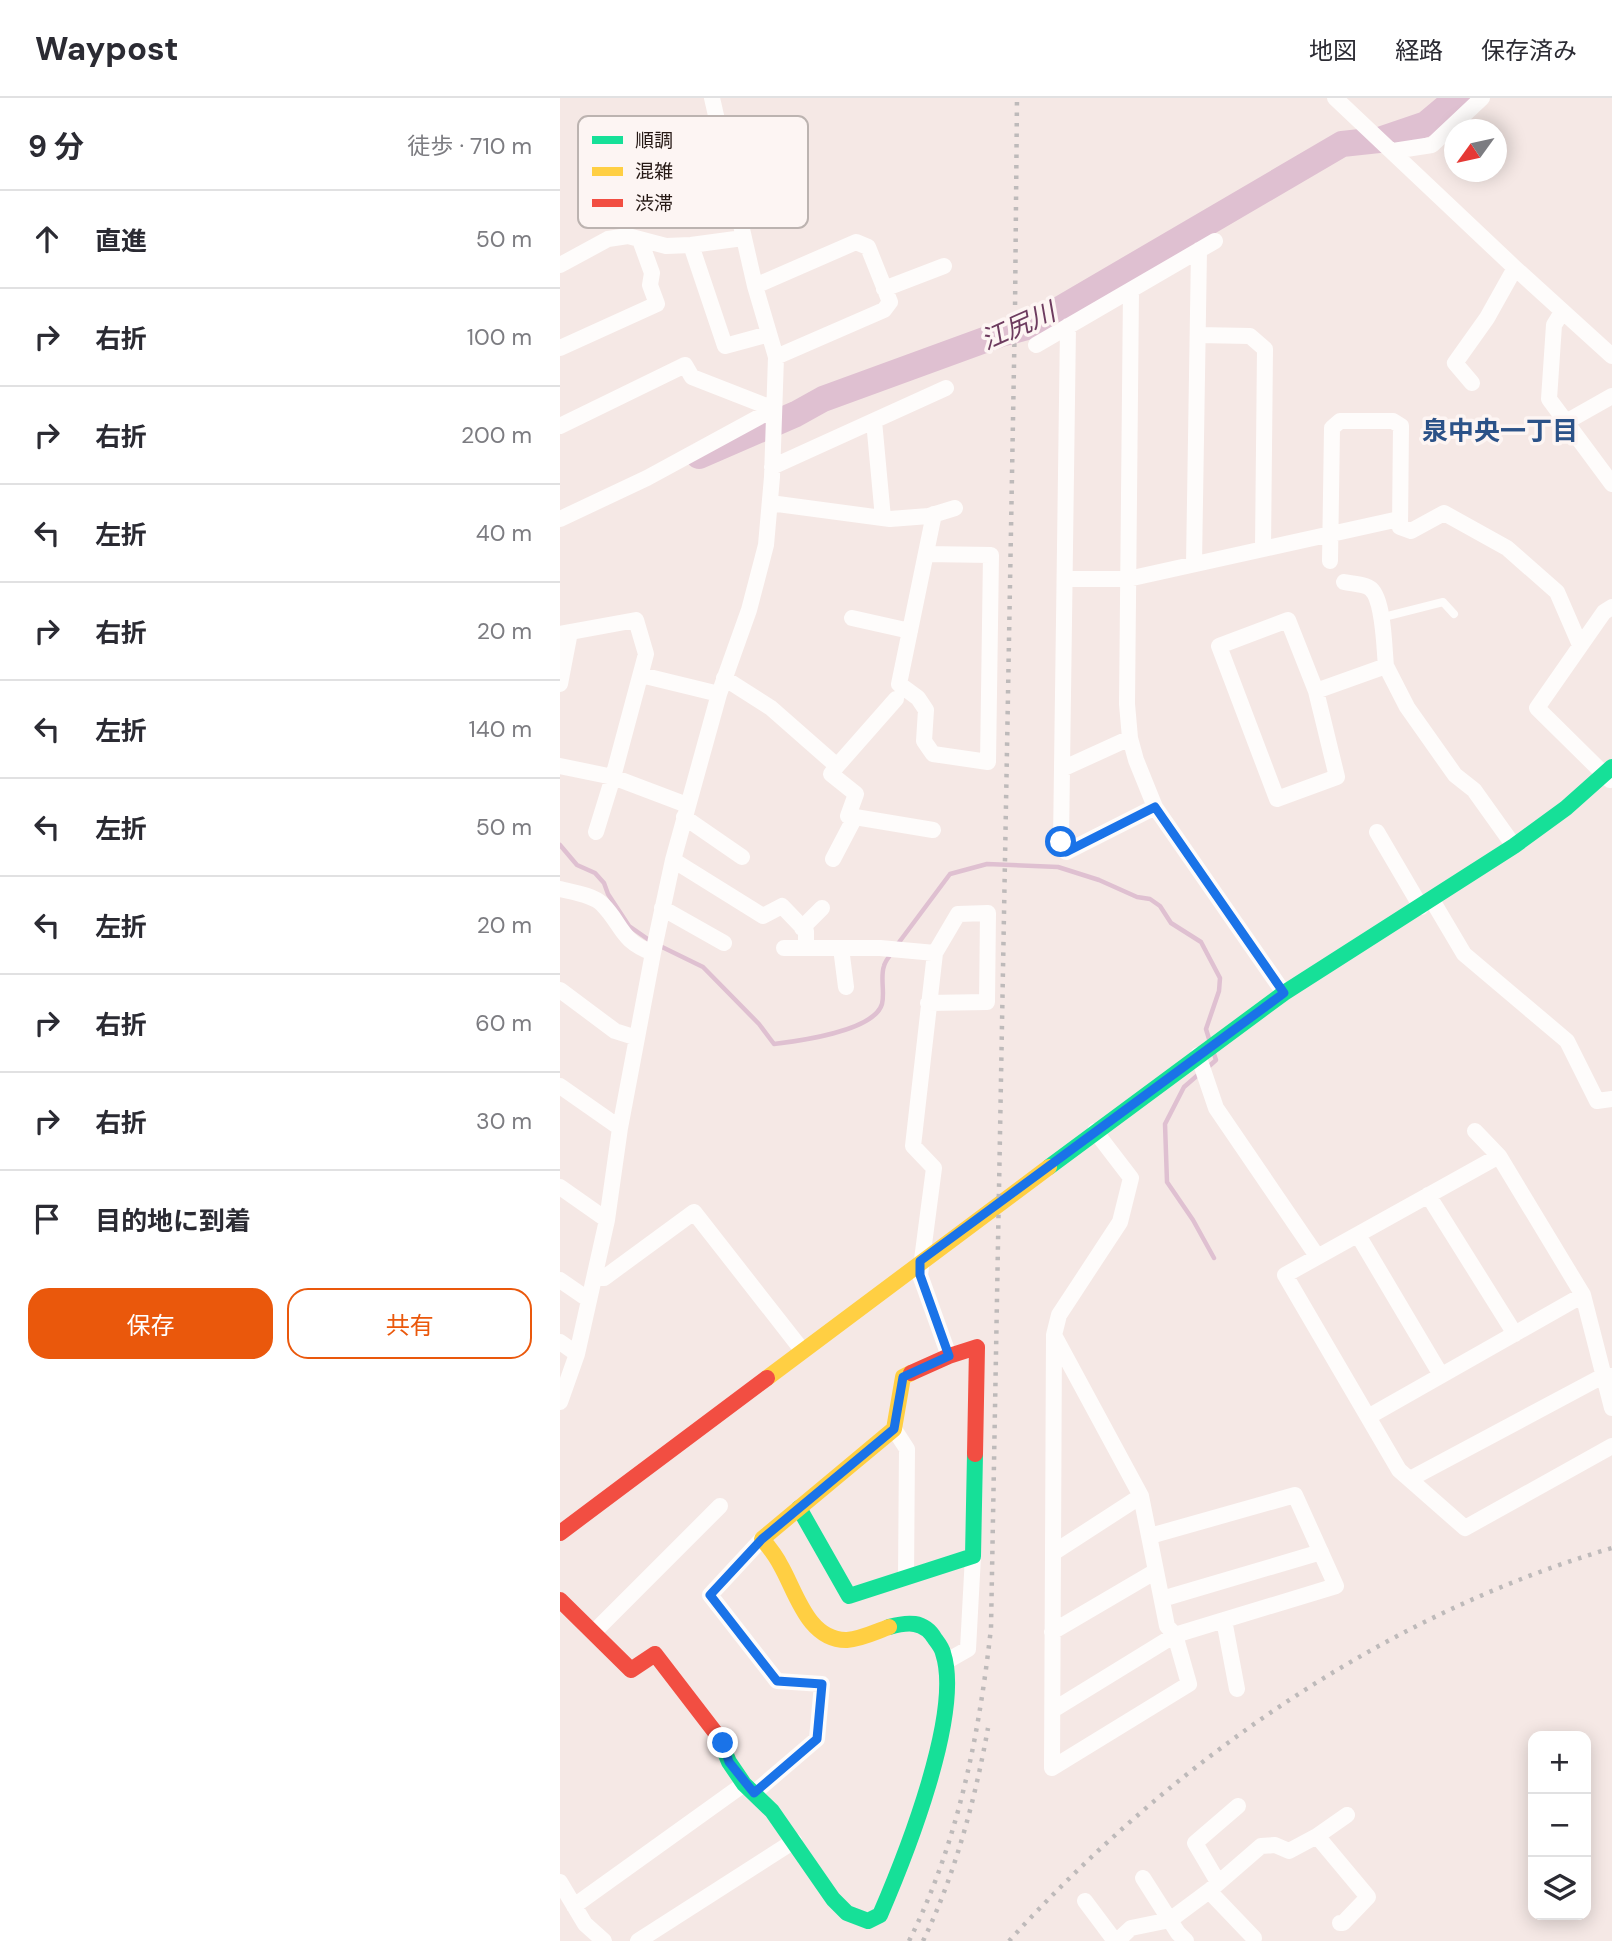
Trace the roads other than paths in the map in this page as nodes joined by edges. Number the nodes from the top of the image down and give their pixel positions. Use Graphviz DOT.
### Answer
graph roads {
  1 [pos="712,98"];
  2 [pos="1335,98"];
  3 [pos="1482,98"];
  4 [pos="716,116"];
  5 [pos="1393,151"];
  6 [pos="741,228"];
  7 [pos="743,238"];
  8 [pos="640,240"];
  9 [pos="1215,241"];
  10 [pos="691,246"];
  11 [pos="1199,250"];
  12 [pos="560,264"];
  13 [pos="944,266"];
  14 [pos="1515,268"];
  15 [pos="755,286"];
  16 [pos="884,289"];
  17 [pos="1131,290"];
  18 [pos="1562,312"];
  19 [pos="1068,326"];
  20 [pos="769,334"];
  21 [pos="1198,335"];
  22 [pos="1036,345"];
  23 [pos="560,348"];
  24 [pos="1612,356"];
  25 [pos="776,357"];
  26 [pos="1472,383"];
  27 [pos="946,388"];
  28 [pos="1612,396"];
  29 [pos="774,409"];
  30 [pos="874,421"];
  31 [pos="1566,422"];
  32 [pos="560,426"];
  33 [pos="772,467"];
  34 [pos="1612,484"];
  35 [pos="770,503"];
  36 [pos="955,508"];
  37 [pos="934,514"];
  38 [pos="883,517"];
  39 [pos="560,519"];
  40 [pos="1399,519"];
  41 [pos="1330,534"];
  42 [pos="1263,548"];
  43 [pos="926,554"];
  44 [pos="1331,561"];
  45 [pos="1194,564"];
  46 [pos="1066,579"];
  47 [pos="1128,579"];
  48 [pos="1344,582"];
  49 [pos="1612,607"];
  50 [pos="1454,614"];
  51 [pos="852,618"];
  52 [pos="1380,618"];
  53 [pos="910,631"];
  54 [pos="565,633"];
  55 [pos="1580,645"];
  56 [pos="1386,666"];
  57 [pos="641,675"];
  58 [pos="724,678"];
  59 [pos="560,684"];
  60 [pos="1316,691"];
  61 [pos="719,694"];
  62 [pos="896,699"];
  63 [pos="1130,738"];
  64 [pos="560,766"];
  65 [pos="837,766"];
  66 [pos="1062,769"];
  67 [pos="1610,774"];
  68 [pos="613,777"];
  69 [pos="1155,807"];
  70 [pos="686,811"];
  71 [pos="855,817"];
  72 [pos="933,830"];
  73 [pos="596,832"];
  74 [pos="1377,832"];
  75 [pos="1514,846"];
  76 [pos="742,857"];
  77 [pos="833,859"];
  78 [pos="673,860"];
  79 [pos="560,889"];
  80 [pos="1427,904"];
  81 [pos="662,908"];
  82 [pos="822,908"];
  83 [pos="802,928"];
  84 [pos="724,943"];
  85 [pos="806,947"];
  86 [pos="784,948"];
  87 [pos="841,948"];
  88 [pos="653,953"];
  89 [pos="935,953"];
  90 [pos="846,987"];
  91 [pos="560,990"];
  92 [pos="1284,993"];
  93 [pos="928,1003"];
  94 [pos="637,1038"];
  95 [pos="1198,1055"];
  96 [pos="560,1086"];
  97 [pos="1612,1099"];
  98 [pos="620,1128"];
  99 [pos="1475,1130"];
  100 [pos="1096,1131"];
  101 [pos="1499,1156"];
  102 [pos="560,1187"];
  103 [pos="1428,1195"];
  104 [pos="607,1220"];
  105 [pos="1358,1235"];
  106 [pos="1317,1256"];
  107 [pos="920,1261"];
  108 [pos="594,1278"];
  109 [pos="560,1280"];
  110 [pos="1583,1296"];
  111 [pos="589,1300"];
  112 [pos="1515,1334"];
  113 [pos="1054,1335"];
  114 [pos="560,1342"];
  115 [pos="802,1350"];
  116 [pos="577,1354"];
  117 [pos="949,1356"];
  118 [pos="1441,1375"];
  119 [pos="1608,1376"];
  120 [pos="560,1402"];
  121 [pos="1612,1408"];
  122 [pos="1368,1417"];
  123 [pos="894,1429"];
  124 [pos="1612,1446"];
  125 [pos="1410,1479"];
  126 [pos="1140,1496"];
  127 [pos="720,1506"];
  128 [pos="799,1508"];
  129 [pos="560,1533"];
  130 [pos="1150,1536"];
  131 [pos="762,1539"];
  132 [pos="1321,1552"];
  133 [pos="1053,1553"];
  134 [pos="973,1556"];
  135 [pos="1156,1571"];
  136 [pos="906,1577"];
  137 [pos="1162,1599"];
  138 [pos="560,1600"];
  139 [pos="1224,1620"];
  140 [pos="594,1632"];
  141 [pos="1052,1632"];
  142 [pos="1175,1635"];
  143 [pos="947,1661"];
  144 [pos="1237,1689"];
  145 [pos="1053,1710"];
  146 [pos="749,1788"];
  147 [pos="1238,1806"];
  148 [pos="1347,1815"];
  149 [pos="1317,1836"];
  150 [pos="794,1842"];
  151 [pos="1143,1878"];
  152 [pos="560,1882"];
  153 [pos="1214,1886"];
  154 [pos="1085,1901"];
  155 [pos="574,1906"];
  156 [pos="1170,1920"];
  157 [pos="1340,1923"];
  158 [pos="1254,1938"];
  159 [pos="604,1941"];
  160 [pos="638,1941"];
  161 [pos="1116,1941"];
  162 [pos="1186,1941"];
  1 -- 4 [label="street"];
  2 -- 5 [label="street"];
  3 -- 5 [label="street"];
  5 -- 14 [label="street"];
  6 -- 7 [label="street"];
  7 -- 10 [label="street"];
  7 -- 15 [label="street"];
  8 -- 10 [label="street"];
  8 -- 12 [label="street"];
  8 -- 23 [label="street"];
  9 -- 11 [label="street"];
  10 -- 20 [label="street"];
  11 -- 17 [label="street"];
  11 -- 21 [label="street"];
  13 -- 16 [label="street"];
  14 -- 18 [label="street"];
  14 -- 26 [label="street"];
  15 -- 16 [label="street"];
  15 -- 20 [label="street"];
  16 -- 25 [label="street"];
  17 -- 19 [label="street"];
  17 -- 47 [label="street"];
  18 -- 24 [label="street"];
  18 -- 31 [label="street"];
  19 -- 22 [label="street"];
  19 -- 46 [label="street"];
  20 -- 25 [label="street"];
  21 -- 42 [label="street"];
  21 -- 45 [label="street"];
  25 -- 29 [label="street"];
  27 -- 30 [label="street"];
  28 -- 31 [label="street"];
  29 -- 32 [label="street"];
  29 -- 33 [label="street"];
  29 -- 39 [label="street"];
  30 -- 33 [label="street"];
  30 -- 38 [label="street"];
  31 -- 34 [label="street"];
  33 -- 35 [label="street"];
  35 -- 38 [label="street"];
  35 -- 58 [label="street"];
  36 -- 37 [label="street"];
  37 -- 38 [label="street"];
  37 -- 43 [label="street"];
  40 -- 41 [label="street"];
  40 -- 41 [label="street"];
  40 -- 55 [label="street"];
  41 -- 42 [label="street"];
  41 -- 44 [label="street"];
  42 -- 45 [label="street"];
  43 -- 53 [label="street"];
  43 -- 53 [label="street"];
  45 -- 47 [label="street"];
  46 -- 47 [label="street"];
  46 -- 66 [label="street"];
  47 -- 63 [label="street"];
  48 -- 52 [label="street"];
  49 -- 55 [label="street"];
  50 -- 52 [label="lane"];
  51 -- 53 [label="street"];
  52 -- 56 [label="street"];
  54 -- 57 [label="street"];
  54 -- 59 [label="street"];
  55 -- 67 [label="street"];
  56 -- 60 [label="street"];
  56 -- 75 [label="street"];
  57 -- 61 [label="street"];
  57 -- 68 [label="street"];
  58 -- 61 [label="street"];
  58 -- 65 [label="street"];
  60 -- 60 [label="street"];
  61 -- 70 [label="street"];
  62 -- 65 [label="street"];
  63 -- 66 [label="street"];
  63 -- 69 [label="street"];
  64 -- 68 [label="street"];
  65 -- 71 [label="street"];
  66 -- 69 [label="street"];
  67 -- 75 [label="street"];
  68 -- 70 [label="street"];
  68 -- 73 [label="street"];
  69 -- 92 [label="street"];
  70 -- 76 [label="street"];
  70 -- 78 [label="street"];
  71 -- 72 [label="street"];
  71 -- 77 [label="street"];
  74 -- 80 [label="street"];
  75 -- 80 [label="street"];
  78 -- 81 [label="street"];
  78 -- 83 [label="street"];
  79 -- 88 [label="street"];
  80 -- 92 [label="street"];
  80 -- 97 [label="street"];
  81 -- 84 [label="street"];
  81 -- 88 [label="street"];
  82 -- 83 [label="street"];
  83 -- 85 [label="street"];
  85 -- 86 [label="street"];
  85 -- 87 [label="street"];
  87 -- 89 [label="street"];
  87 -- 90 [label="street"];
  88 -- 94 [label="street"];
  89 -- 93 [label="street"];
  89 -- 93 [label="street"];
  91 -- 94 [label="street"];
  92 -- 95 [label="street"];
  93 -- 107 [label="street"];
  94 -- 98 [label="street"];
  95 -- 100 [label="street"];
  95 -- 106 [label="street"];
  96 -- 98 [label="street"];
  98 -- 104 [label="street"];
  99 -- 101 [label="street"];
  100 -- 107 [label="street"];
  100 -- 113 [label="street"];
  101 -- 103 [label="street"];
  101 -- 110 [label="street"];
  102 -- 104 [label="street"];
  103 -- 105 [label="street"];
  103 -- 112 [label="street"];
  104 -- 108 [label="street"];
  105 -- 106 [label="street"];
  105 -- 118 [label="street"];
  106 -- 122 [label="street"];
  107 -- 115 [label="street"];
  107 -- 117 [label="street"];
  108 -- 111 [label="street"];
  108 -- 115 [label="street"];
  109 -- 111 [label="street"];
  110 -- 112 [label="street"];
  110 -- 119 [label="street"];
  111 -- 116 [label="street"];
  112 -- 118 [label="street"];
  113 -- 126 [label="street"];
  113 -- 133 [label="street"];
  114 -- 116 [label="street"];
  115 -- 129 [label="street"];
  116 -- 120 [label="street"];
  117 -- 123 [label="street"];
  117 -- 134 [label="street"];
  118 -- 122 [label="street"];
  119 -- 121 [label="street"];
  119 -- 125 [label="street"];
  122 -- 125 [label="street"];
  123 -- 128 [label="street"];
  123 -- 136 [label="street"];
  124 -- 125 [label="street"];
  126 -- 130 [label="street"];
  126 -- 133 [label="street"];
  127 -- 140 [label="street"];
  128 -- 131 [label="street"];
  128 -- 136 [label="street"];
  130 -- 132 [label="street"];
  130 -- 135 [label="street"];
  131 -- 143 [label="street"];
  131 -- 146 [label="street"];
  132 -- 137 [label="street"];
  132 -- 139 [label="street"];
  133 -- 141 [label="street"];
  134 -- 136 [label="street"];
  134 -- 143 [label="street"];
  135 -- 137 [label="street"];
  135 -- 141 [label="street"];
  137 -- 142 [label="street"];
  138 -- 140 [label="street"];
  139 -- 142 [label="street"];
  139 -- 144 [label="street"];
  140 -- 146 [label="street"];
  141 -- 145 [label="street"];
  142 -- 145 [label="street"];
  142 -- 145 [label="street"];
  143 -- 150 [label="street"];
  146 -- 150 [label="street"];
  146 -- 155 [label="street"];
  147 -- 153 [label="street"];
  148 -- 149 [label="street"];
  149 -- 153 [label="street"];
  149 -- 157 [label="street"];
  150 -- 160 [label="street"];
  151 -- 156 [label="street"];
  152 -- 155 [label="street"];
  153 -- 156 [label="street"];
  153 -- 158 [label="street"];
  154 -- 161 [label="street"];
  155 -- 159 [label="street"];
  156 -- 161 [label="street"];
  156 -- 162 [label="street"];
}
